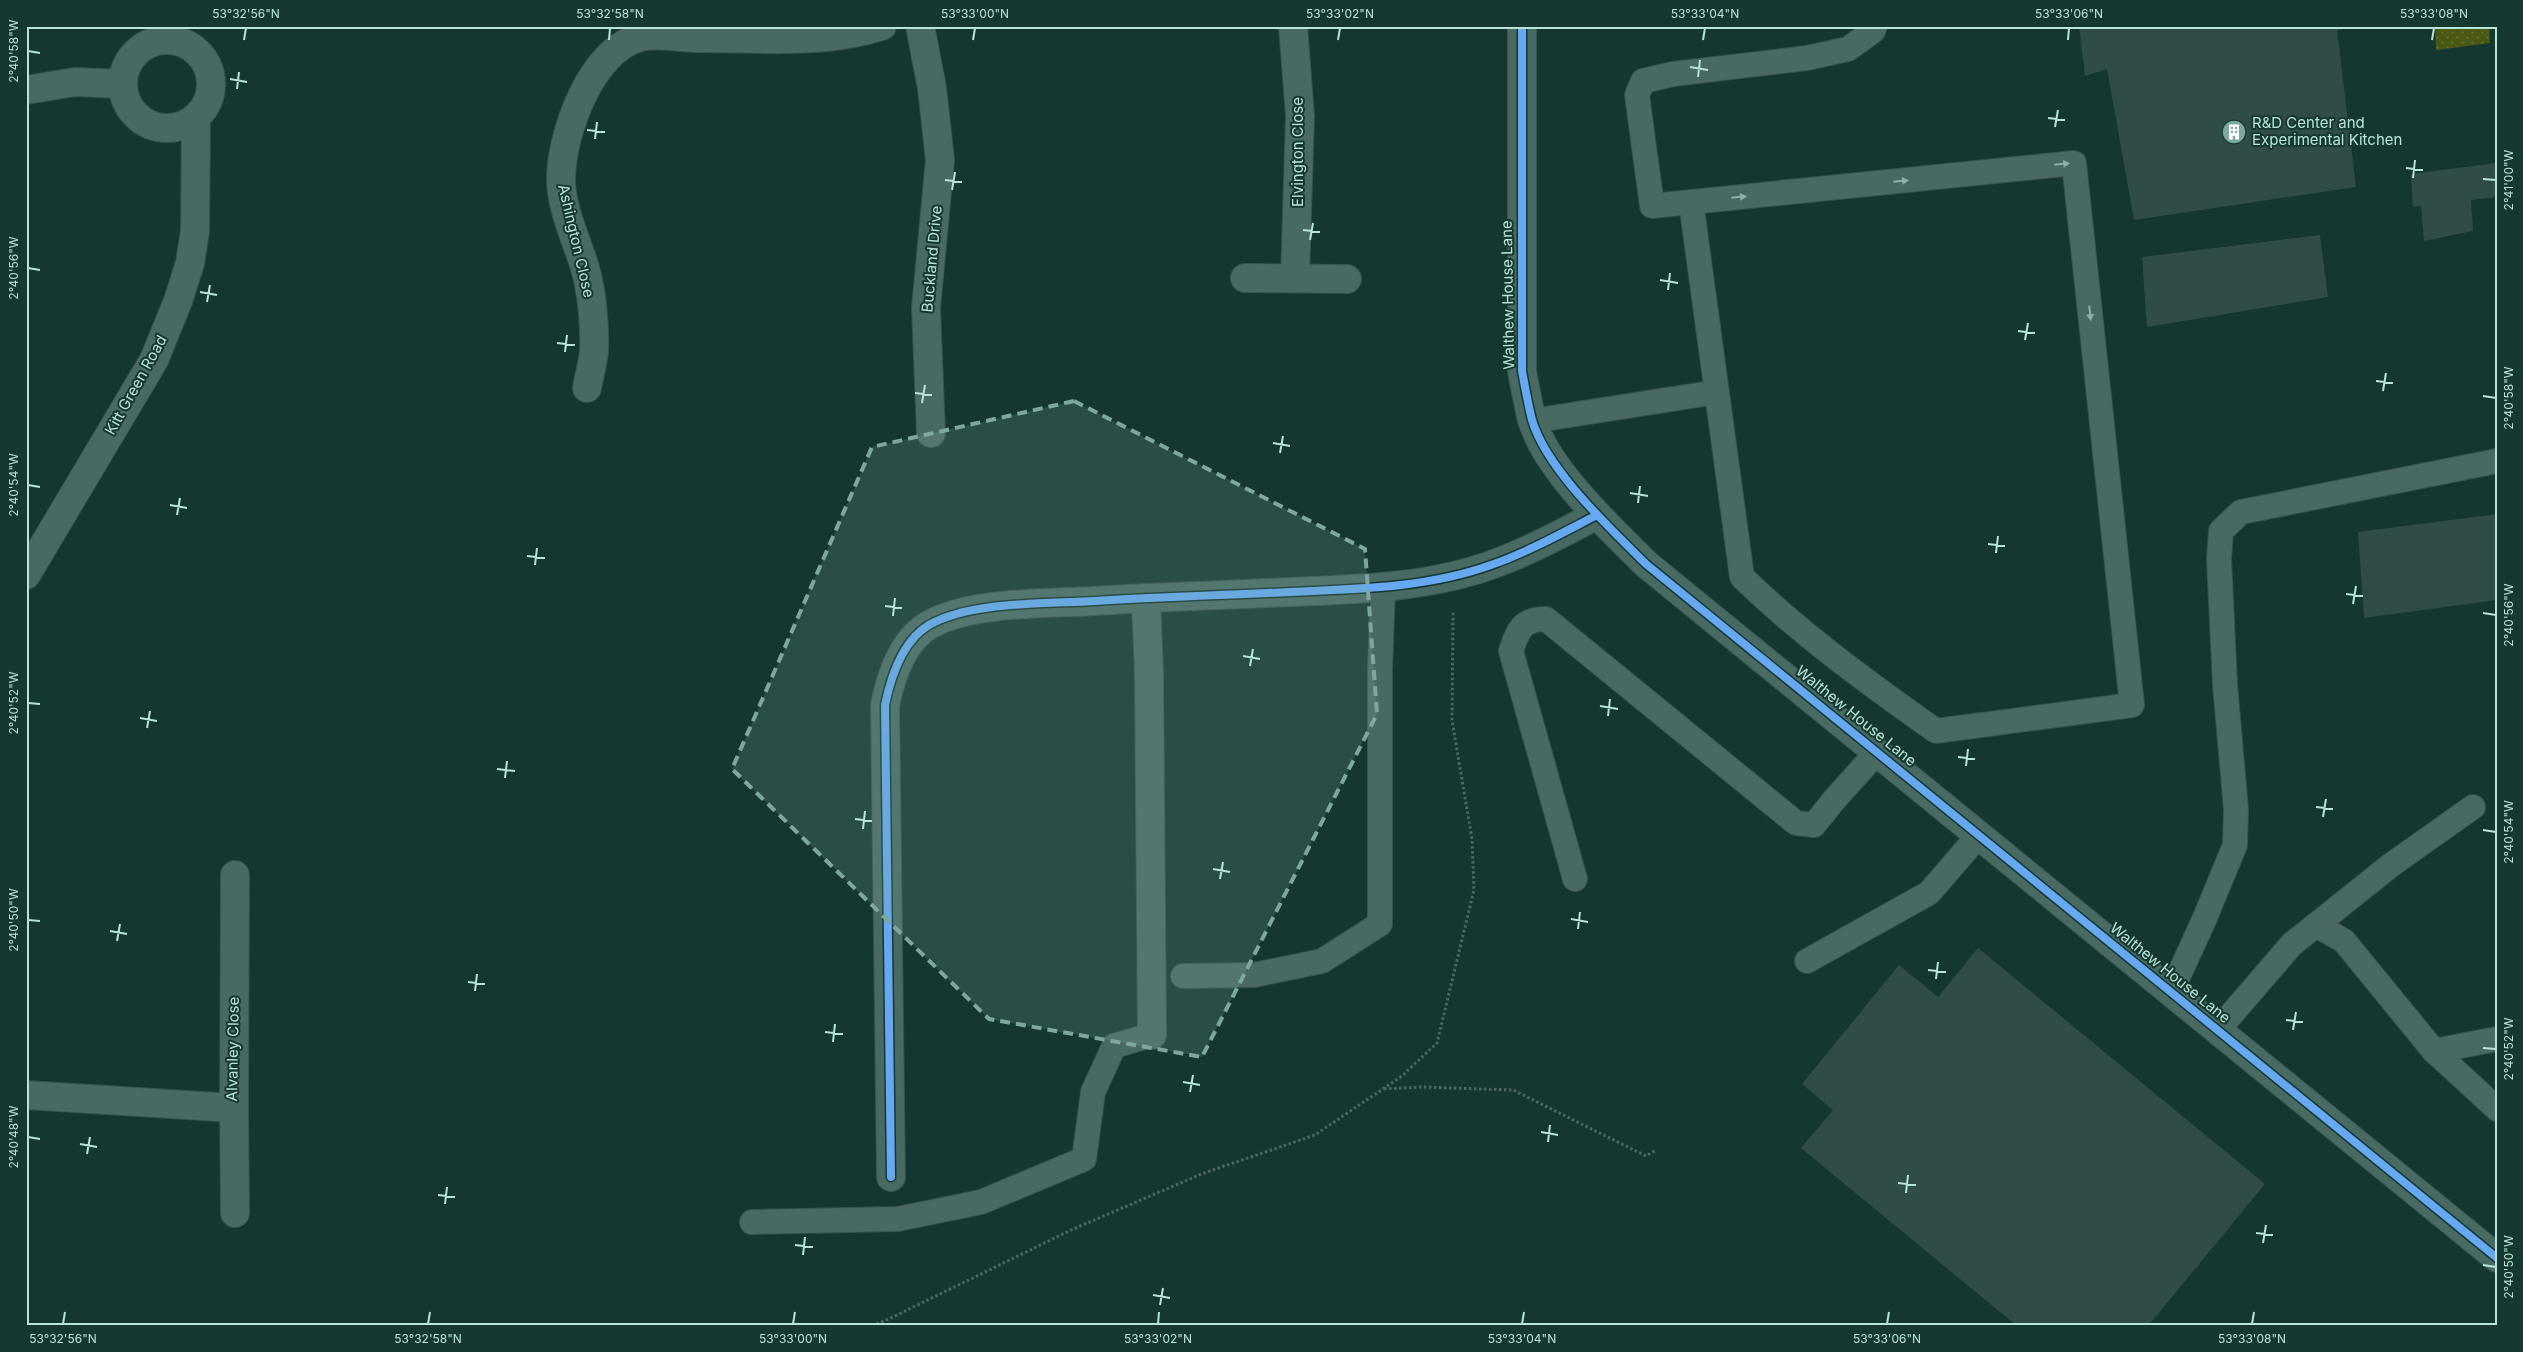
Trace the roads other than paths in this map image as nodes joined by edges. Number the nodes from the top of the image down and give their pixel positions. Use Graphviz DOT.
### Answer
graph roads {
  1 [pos="882,26"];
  2 [pos="920,26"];
  3 [pos="1293,26"];
  4 [pos="1522,26"];
  5 [pos="1875,26"];
  6 [pos="636,32"];
  7 [pos="187,34"];
  8 [pos="123,84"];
  9 [pos="26,90"];
  10 [pos="196,118"];
  11 [pos="1690,202"];
  12 [pos="1245,278"];
  13 [pos="1295,278"];
  14 [pos="1347,279"];
  15 [pos="587,388"];
  16 [pos="1717,392"];
  17 [pos="1532,421"];
  18 [pos="931,433"];
  19 [pos="2497,461"];
  20 [pos="1597,514"];
  21 [pos="26,575"];
  22 [pos="1383,588"];
  23 [pos="1146,598"];
  24 [pos="1878,752"];
  25 [pos="2473,807"];
  26 [pos="1979,835"];
  27 [pos="235,875"];
  28 [pos="1575,879"];
  29 [pos="2316,925"];
  30 [pos="1807,961"];
  31 [pos="1183,976"];
  32 [pos="2171,992"];
  33 [pos="2218,1030"];
  34 [pos="1152,1035"];
  35 [pos="2497,1039"];
  36 [pos="2434,1050"];
  37 [pos="26,1095"];
  38 [pos="234,1108"];
  39 [pos="2497,1109"];
  40 [pos="890,1176"];
  41 [pos="235,1213"];
  42 [pos="752,1222"];
  43 [pos="2497,1258"];
  1 -- 6 [label="street, Ashington Close"];
  2 -- 18 [label="street, Buckland Drive"];
  3 -- 13 [label="street, Elvington Close"];
  4 -- 17 [label="street, Walthew House Lane"];
  5 -- 11 [label="lane"];
  6 -- 15 [label="street, Ashington Close"];
  7 -- 8 [label="street"];
  7 -- 10 [label="street"];
  8 -- 9 [label="street"];
  8 -- 10 [label="street"];
  10 -- 21 [label="street, Kitt Green Road"];
  11 -- 16 [label="lane"];
  11 -- 16 [label="lane, one-way"];
  12 -- 13 [label="street"];
  13 -- 14 [label="street"];
  16 -- 17 [label="lane"];
  17 -- 20 [label="street, Walthew House Lane"];
  19 -- 32 [label="lane"];
  20 -- 22 [label="street"];
  20 -- 24 [label="street, Walthew House Lane"];
  22 -- 23 [label="street"];
  22 -- 31 [label="lane"];
  23 -- 34 [label="street"];
  23 -- 40 [label="street"];
  24 -- 26 [label="street, Walthew House Lane"];
  24 -- 28 [label="lane"];
  25 -- 29 [label="lane"];
  26 -- 30 [label="lane"];
  26 -- 32 [label="street, Walthew House Lane"];
  27 -- 38 [label="street, Alvanley Close"];
  29 -- 33 [label="lane"];
  29 -- 36 [label="lane"];
  32 -- 33 [label="street, Walthew House Lane"];
  33 -- 43 [label="street, Walthew House Lane"];
  34 -- 42 [label="lane"];
  35 -- 36 [label="lane"];
  36 -- 39 [label="lane"];
  37 -- 38 [label="street, Alvanley Close"];
  38 -- 41 [label="street"];
}
